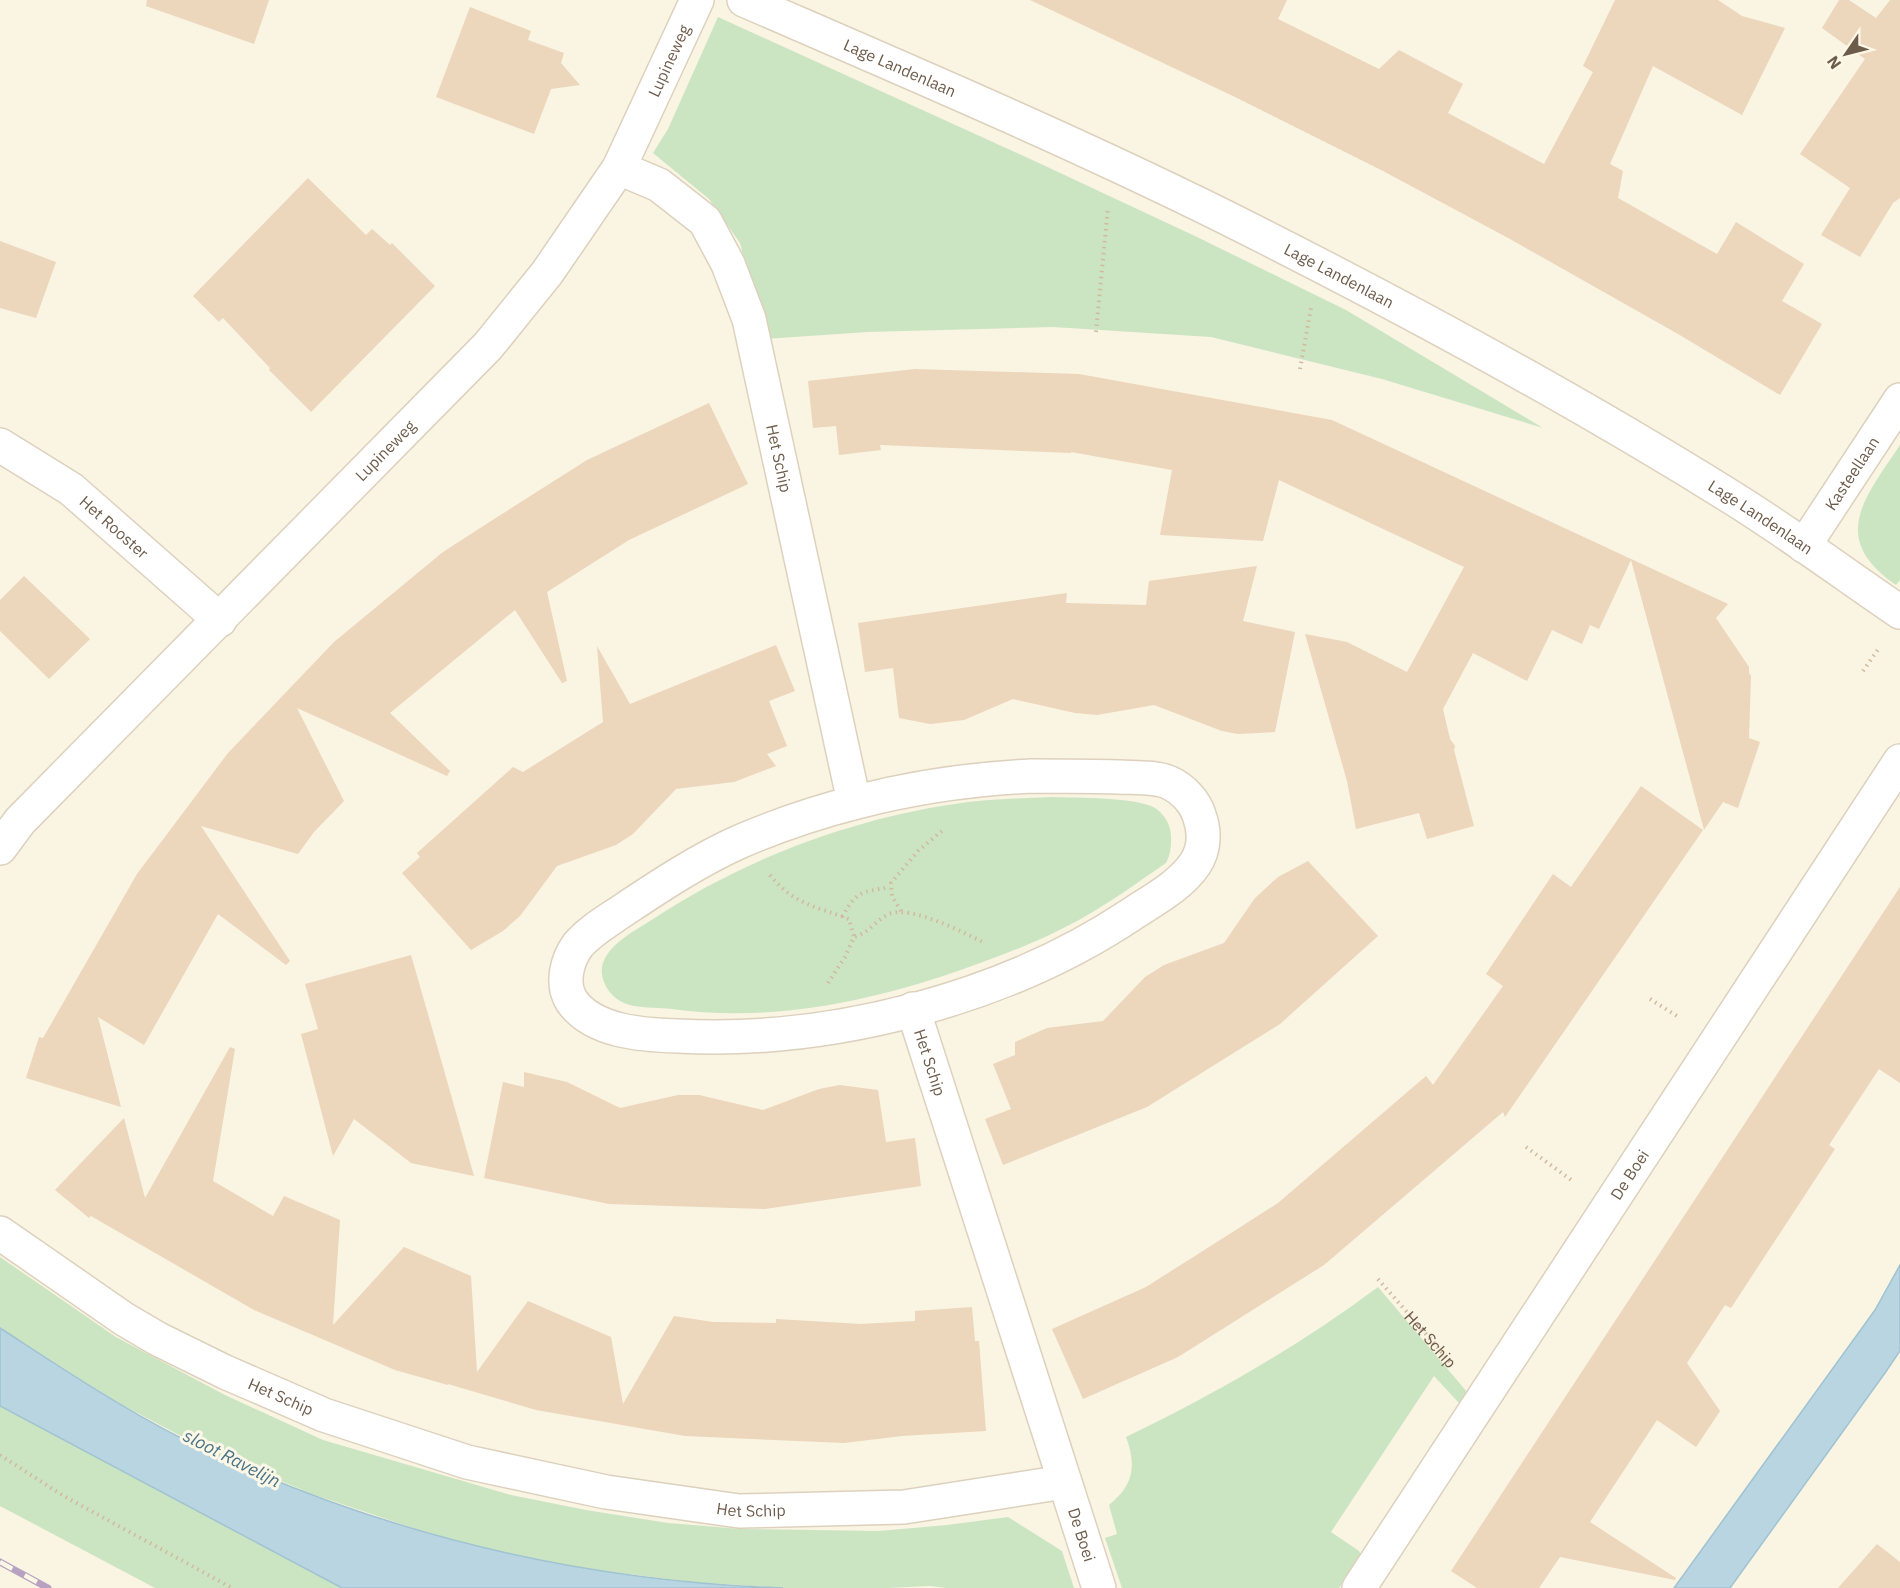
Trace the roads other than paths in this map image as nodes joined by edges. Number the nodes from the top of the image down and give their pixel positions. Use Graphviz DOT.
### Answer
graph roads {
  1 [pos="697,0"];
  2 [pos="744,0"];
  3 [pos="619,168"];
  4 [pos="1900,400"];
  5 [pos="0,445"];
  6 [pos="1804,546"];
  7 [pos="1900,612"];
  8 [pos="220,620"];
  9 [pos="1900,761"];
  10 [pos="854,802"];
  11 [pos="0,848"];
  12 [pos="913,1009"];
  13 [pos="0,1233"];
  14 [pos="1064,1482"];
  15 [pos="1099,1588"];
  16 [pos="1359,1588"];
  1 -- 3 [label="street, Lupineweg"];
  2 -- 6 [label="street, Lage Landenlaan"];
  3 -- 8 [label="street, Lupineweg"];
  3 -- 10 [label="street, Het Schip"];
  4 -- 6 [label="street, Kasteellaan"];
  5 -- 8 [label="street, Het Rooster"];
  6 -- 7 [label="street, Lage Landenlaan"];
  8 -- 11 [label="street, Lupineweg"];
  9 -- 16 [label="street, De Boei"];
  10 -- 12 [label="street, Het Schip"];
  10 -- 12 [label="street, Het Schip"];
  12 -- 14 [label="street, Het Schip"];
  13 -- 14 [label="street, Het Schip"];
  14 -- 15 [label="street, De Boei"];
}
